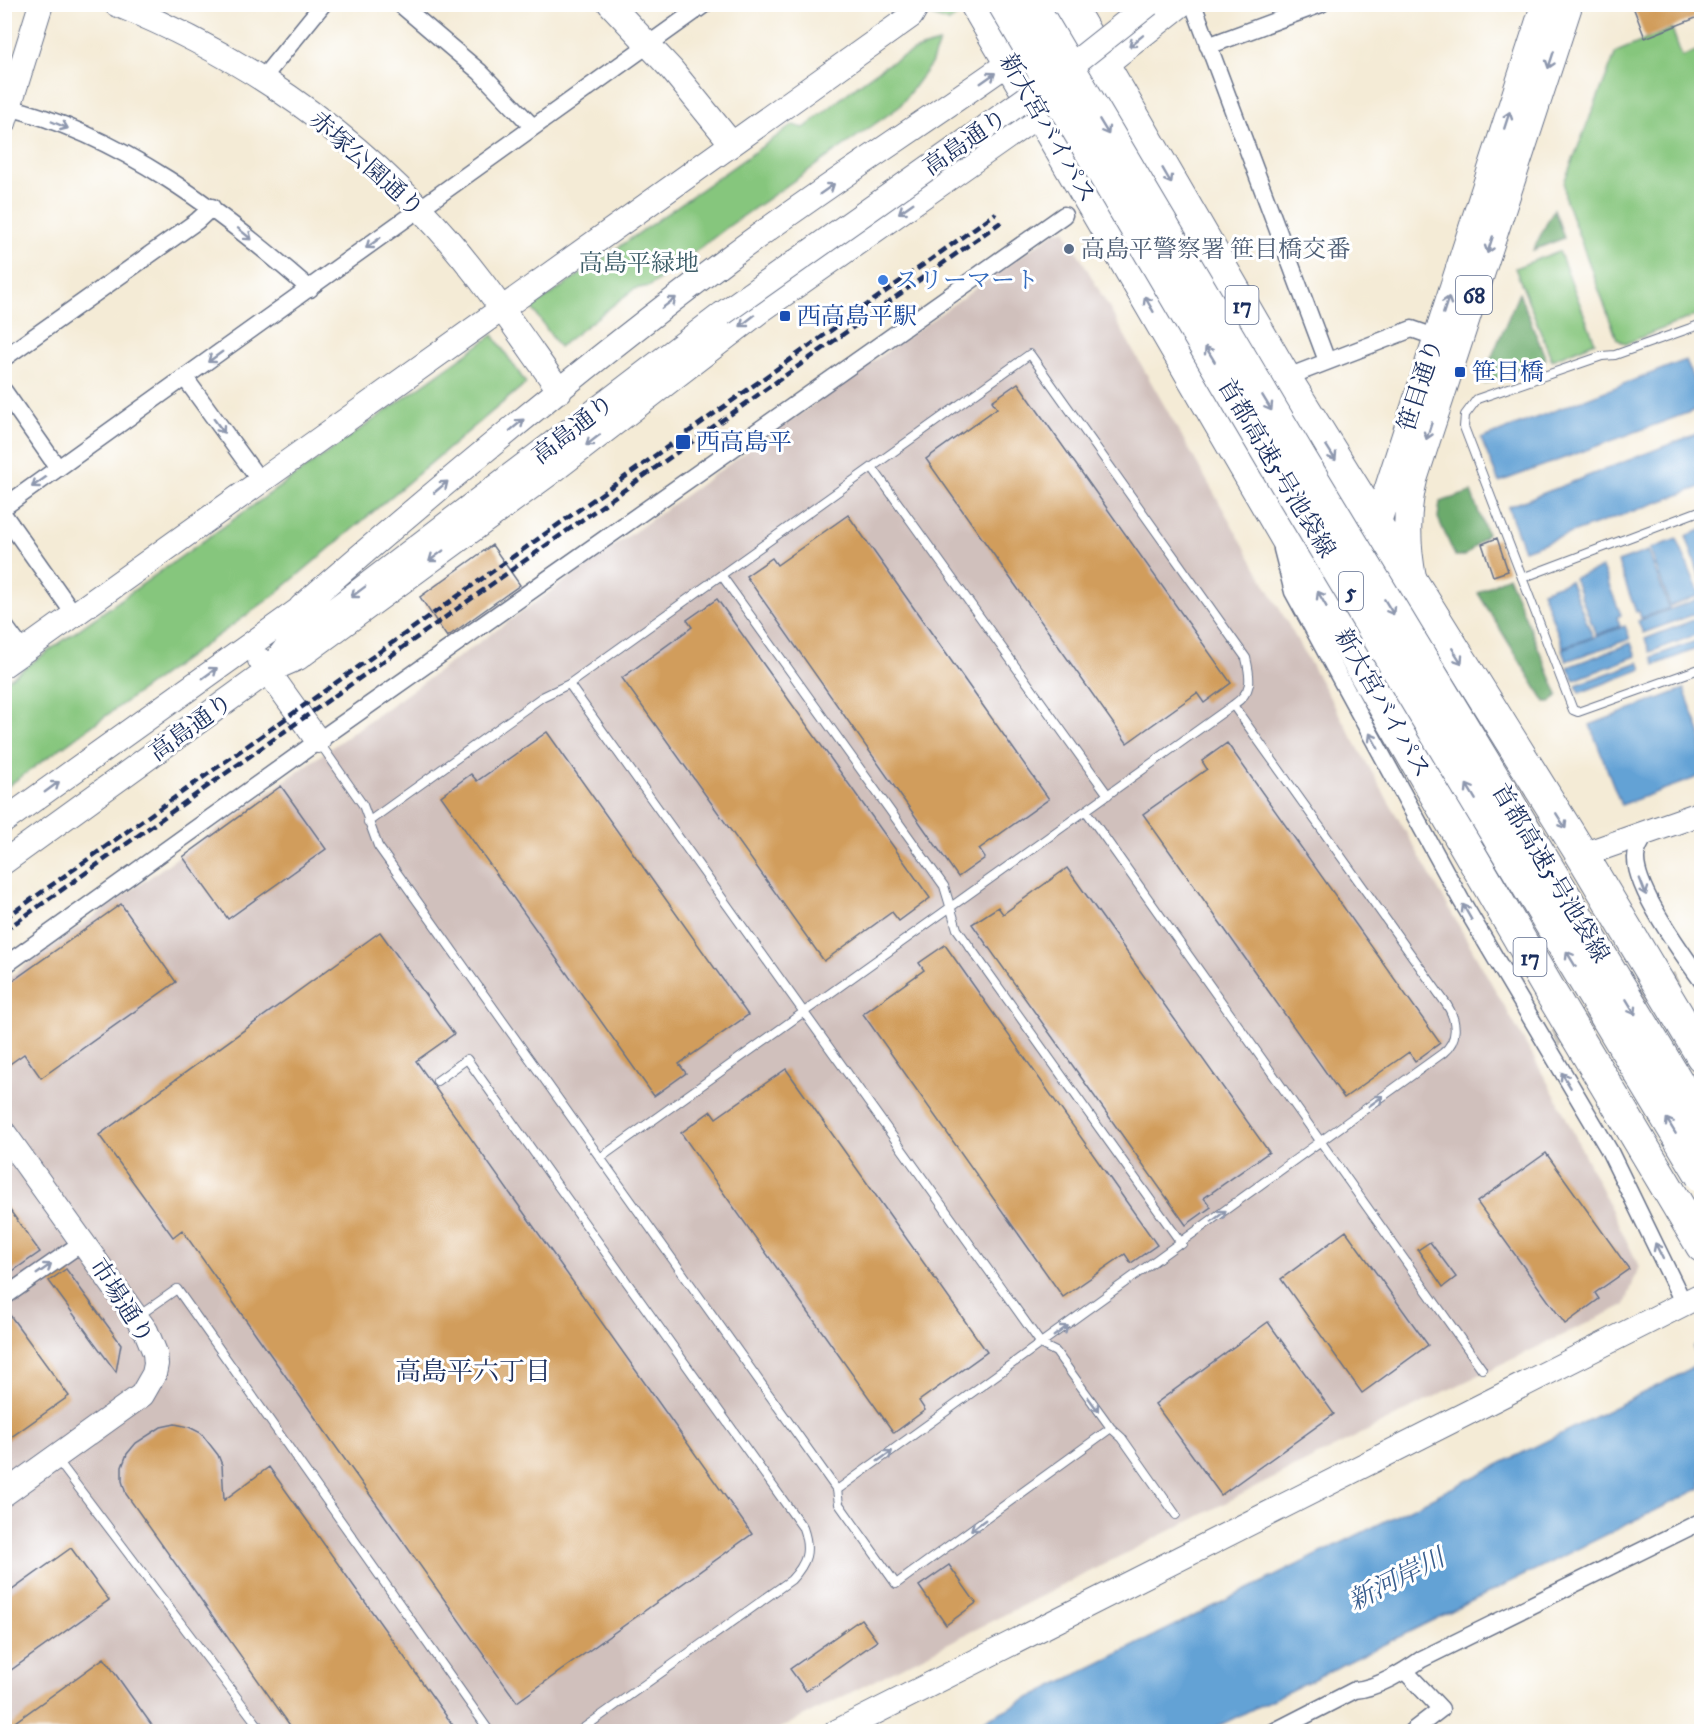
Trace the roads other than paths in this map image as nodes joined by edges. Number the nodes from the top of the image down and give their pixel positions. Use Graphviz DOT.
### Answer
graph roads {
  1 [pos="41,4"];
  2 [pos="116,4"];
  3 [pos="323,4"];
  4 [pos="400,4"];
  5 [pos="610,4"];
  6 [pos="705,4"];
  7 [pos="918,4"];
  8 [pos="976,4"];
  9 [pos="1004,4"];
  10 [pos="1031,4"];
  11 [pos="1128,4"];
  12 [pos="1149,4"];
  13 [pos="1182,4"];
  14 [pos="1193,4"];
  15 [pos="1321,4"];
  16 [pos="1545,4"];
  17 [pos="1569,4"];
  18 [pos="1078,8"];
  19 [pos="649,44"];
  20 [pos="1208,46"];
  21 [pos="1010,62"];
  22 [pos="1104,66"];
  23 [pos="262,79"];
  24 [pos="6,112"];
  25 [pos="1040,114"];
  26 [pos="532,127"];
  27 [pos="732,144"];
  28 [pos="212,207"];
  29 [pos="420,208"];
  30 [pos="1064,215"];
  31 [pos="310,289"];
  32 [pos="718,309"];
  33 [pos="503,310"];
  34 [pos="1701,324"];
  35 [pos="1435,337"];
  36 [pos="4,358"];
  37 [pos="1327,361"];
  38 [pos="185,378"];
  39 [pos="1285,378"];
  40 [pos="560,391"];
  41 [pos="4,392"];
  42 [pos="872,467"];
  43 [pos="58,468"];
  44 [pos="260,481"];
  45 [pos="4,507"];
  46 [pos="1701,510"];
  47 [pos="4,515"];
  48 [pos="1273,515"];
  49 [pos="1376,526"];
  50 [pos="722,576"];
  51 [pos="1522,578"];
  52 [pos="1415,589"];
  53 [pos="301,607"];
  54 [pos="74,614"];
  55 [pos="4,625"];
  56 [pos="249,644"];
  57 [pos="14,658"];
  58 [pos="1362,667"];
  59 [pos="1701,668"];
  60 [pos="268,671"];
  61 [pos="569,684"];
  62 [pos="1233,705"];
  63 [pos="318,741"];
  64 [pos="1108,795"];
  65 [pos="1086,811"];
  66 [pos="1701,813"];
  67 [pos="4,821"];
  68 [pos="368,822"];
  69 [pos="1647,833"];
  70 [pos="1582,855"];
  71 [pos="4,862"];
  72 [pos="950,908"];
  73 [pos="4,966"];
  74 [pos="1696,975"];
  75 [pos="805,1012"];
  76 [pos="1701,1056"];
  77 [pos="437,1081"];
  78 [pos="1701,1124"];
  79 [pos="6,1139"];
  80 [pos="1319,1142"];
  81 [pos="600,1158"];
  82 [pos="1701,1176"];
  83 [pos="83,1242"];
  84 [pos="1182,1244"];
  85 [pos="1701,1246"];
  86 [pos="4,1297"];
  87 [pos="1691,1300"];
  88 [pos="136,1317"];
  89 [pos="1042,1345"];
  90 [pos="1482,1369"];
  91 [pos="1112,1428"];
  92 [pos="56,1457"];
  93 [pos="837,1490"];
  94 [pos="4,1494"];
  95 [pos="1176,1515"];
  96 [pos="1701,1521"];
  97 [pos="1405,1671"];
  98 [pos="263,1731"];
  99 [pos="490,1731"];
  100 [pos="578,1731"];
  101 [pos="836,1731"];
  102 [pos="1273,1731"];
  103 [pos="1411,1731"];
  1 -- 24 [label="main road"];
  2 -- 23 [label="main road, 赤塚公園通り"];
  3 -- 23 [label="street"];
  4 -- 26 [label="street"];
  5 -- 19 [label="main road"];
  6 -- 19 [label="street"];
  7 -- 27 [label="main road"];
  8 -- 21 [label="highway, 新大宮バイパス / 17"];
  82 -- 9 [label="highway, 首都高速5号池袋線 / 5, one-way, bridge"];
  10 -- 78 [label="highway, 首都高速5号池袋線 / 5, one-way, bridge"];
  11 -- 32 [label="main road, 高島通り, bridge"];
  12 -- 32 [label="main road, 高島通り, bridge"];
  13 -- 22 [label="main road, one-way"];
  14 -- 20 [label="street"];
  15 -- 20 [label="street"];
  35 -- 16 [label="main road, 笹目通り / 68, one-way"];
  17 -- 52 [label="main road, 笹目通り / 68, one-way"];
  18 -- 21 [label="main road"];
  18 -- 22 [label="highway, 17"];
  19 -- 26 [label="street"];
  19 -- 27 [label="main road"];
  20 -- 37 [label="street"];
  21 -- 25 [label="highway, 新大宮バイパス / 17"];
  40 -- 21 [label="main road, one-way"];
  22 -- 25 [label="main road"];
  22 -- 39 [label="highway, 17, one-way"];
  23 -- 29 [label="main road, 赤塚公園通り"];
  24 -- 28 [label="street, one-way"];
  48 -- 25 [label="highway, 新大宮バイパス / 17, one-way"];
  25 -- 60 [label="main road, one-way"];
  26 -- 29 [label="street"];
  27 -- 33 [label="main road"];
  28 -- 31 [label="street, one-way"];
  28 -- 36 [label="street"];
  29 -- 31 [label="street, one-way"];
  29 -- 33 [label="main road, 赤塚公園通り"];
  30 -- 63 [label="street"];
  31 -- 38 [label="street, one-way"];
  32 -- 53 [label="main road, 高島通り"];
  32 -- 60 [label="main road, 高島通り, one-way"];
  33 -- 40 [label="main road, 赤塚公園通り"];
  33 -- 44 [label="main road"];
  34 -- 51 [label="lane"];
  35 -- 37 [label="street"];
  35 -- 49 [label="main road, 笹目通り / 68"];
  37 -- 39 [label="street"];
  38 -- 43 [label="street"];
  38 -- 44 [label="street, one-way"];
  39 -- 49 [label="highway, 17, one-way"];
  53 -- 40 [label="main road, one-way"];
  41 -- 43 [label="street"];
  42 -- 50 [label="lane"];
  42 -- 62 [label="lane"];
  42 -- 64 [label="lane"];
  43 -- 45 [label="street, one-way"];
  44 -- 54 [label="main road"];
  46 -- 51 [label="lane"];
  47 -- 54 [label="street"];
  58 -- 48 [label="highway, 新大宮バイパス / 17, one-way"];
  87 -- 48 [label="street, one-way"];
  49 -- 52 [label="highway, 17"];
  49 -- 58 [label="main road, 笹目通り / 68"];
  50 -- 61 [label="lane"];
  50 -- 72 [label="lane"];
  51 -- 59 [label="lane"];
  52 -- 70 [label="highway, 17, one-way"];
  53 -- 56 [label="main road, 高島通り"];
  54 -- 57 [label="main road"];
  55 -- 57 [label="street"];
  56 -- 60 [label="main road"];
  67 -- 56 [label="main road, 高島通り, one-way"];
  58 -- 85 [label="highway, 新大宮バイパス / 17"];
  60 -- 63 [label="main road"];
  60 -- 71 [label="main road, 高島通り"];
  61 -- 68 [label="lane"];
  61 -- 75 [label="lane"];
  62 -- 64 [label="lane"];
  80 -- 62 [label="lane, one-way"];
  63 -- 68 [label="lane"];
  63 -- 73 [label="street"];
  64 -- 65 [label="lane"];
  65 -- 72 [label="lane"];
  65 -- 80 [label="lane"];
  66 -- 69 [label="main road"];
  68 -- 81 [label="lane"];
  69 -- 70 [label="main road"];
  69 -- 74 [label="street, one-way"];
  70 -- 76 [label="highway, 17"];
  72 -- 75 [label="lane"];
  72 -- 84 [label="lane"];
  75 -- 81 [label="lane"];
  75 -- 89 [label="lane"];
  77 -- 100 [label="lane"];
  79 -- 83 [label="main road, 市場通り"];
  84 -- 80 [label="lane, one-way"];
  80 -- 90 [label="lane"];
  81 -- 93 [label="lane"];
  86 -- 83 [label="street, one-way"];
  83 -- 88 [label="main road, 市場通り"];
  89 -- 84 [label="lane, one-way"];
  87 -- 101 [label="main road"];
  88 -- 92 [label="main road, 市場通り"];
  88 -- 99 [label="lane"];
  89 -- 91 [label="lane, one-way"];
  93 -- 89 [label="lane, one-way"];
  91 -- 93 [label="lane, one-way"];
  91 -- 95 [label="lane"];
  92 -- 94 [label="main road, 市場通り"];
  92 -- 98 [label="lane"];
  96 -- 97 [label="street"];
  97 -- 102 [label="street"];
  97 -- 103 [label="street"];
}
